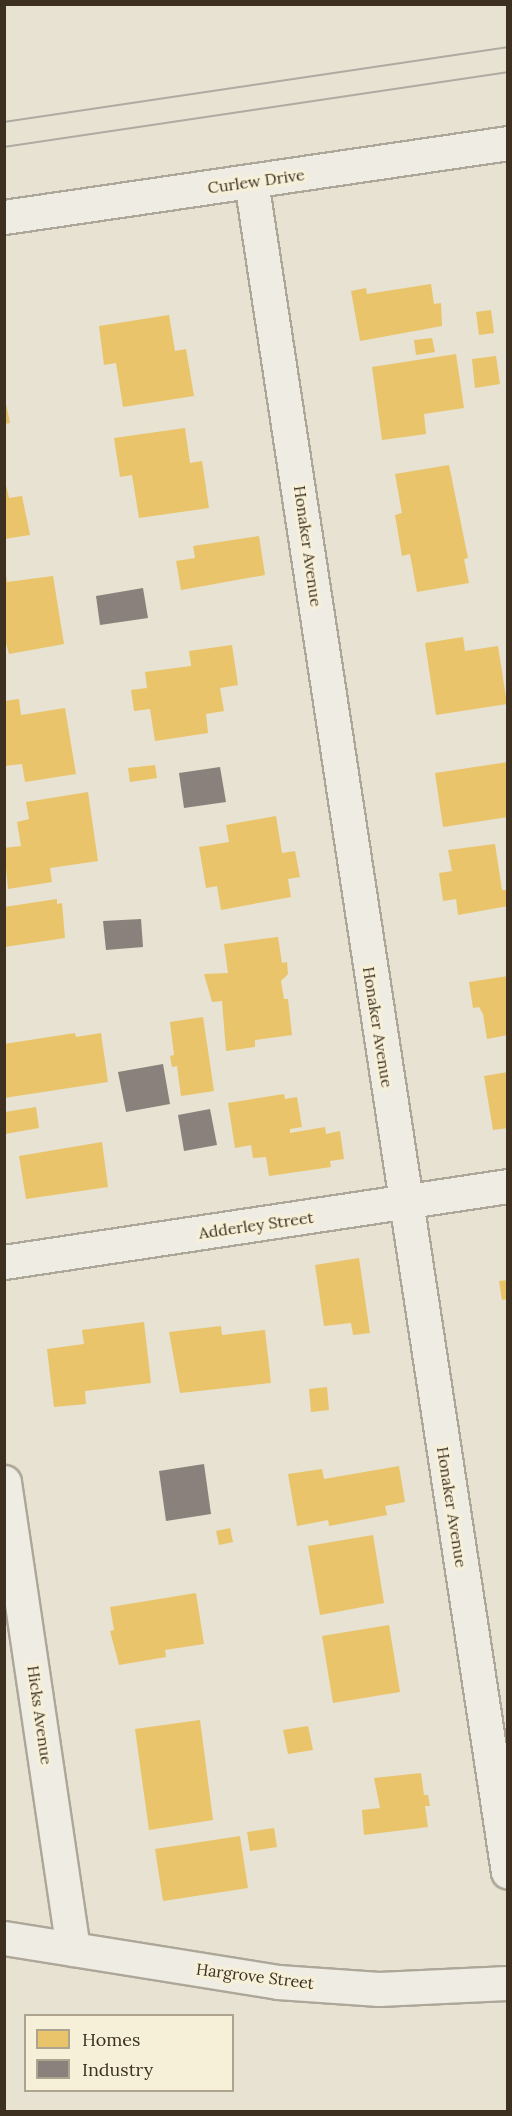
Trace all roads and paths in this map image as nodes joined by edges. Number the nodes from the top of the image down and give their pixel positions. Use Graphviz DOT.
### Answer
graph roads {
  1 [pos="507,143"];
  2 [pos="251,182"];
  3 [pos="4,218"];
  4 [pos="507,1186"];
  5 [pos="406,1202"];
  6 [pos="4,1262"];
  7 [pos="4,1482"];
  8 [pos="507,1872"];
  9 [pos="4,1938"];
  10 [pos="73,1949"];
  11 [pos="507,1983"];
  1 -- 2 [label="street, Curlew Drive"];
  2 -- 3 [label="street, Curlew Drive"];
  2 -- 5 [label="street, Honaker Avenue"];
  4 -- 5 [label="street, Adderley Street"];
  5 -- 6 [label="street, Adderley Street"];
  5 -- 8 [label="street, Honaker Avenue"];
  7 -- 10 [label="street, Hicks Avenue"];
  9 -- 10 [label="street, Hargrove Street"];
  10 -- 11 [label="street, Hargrove Street"];
}
